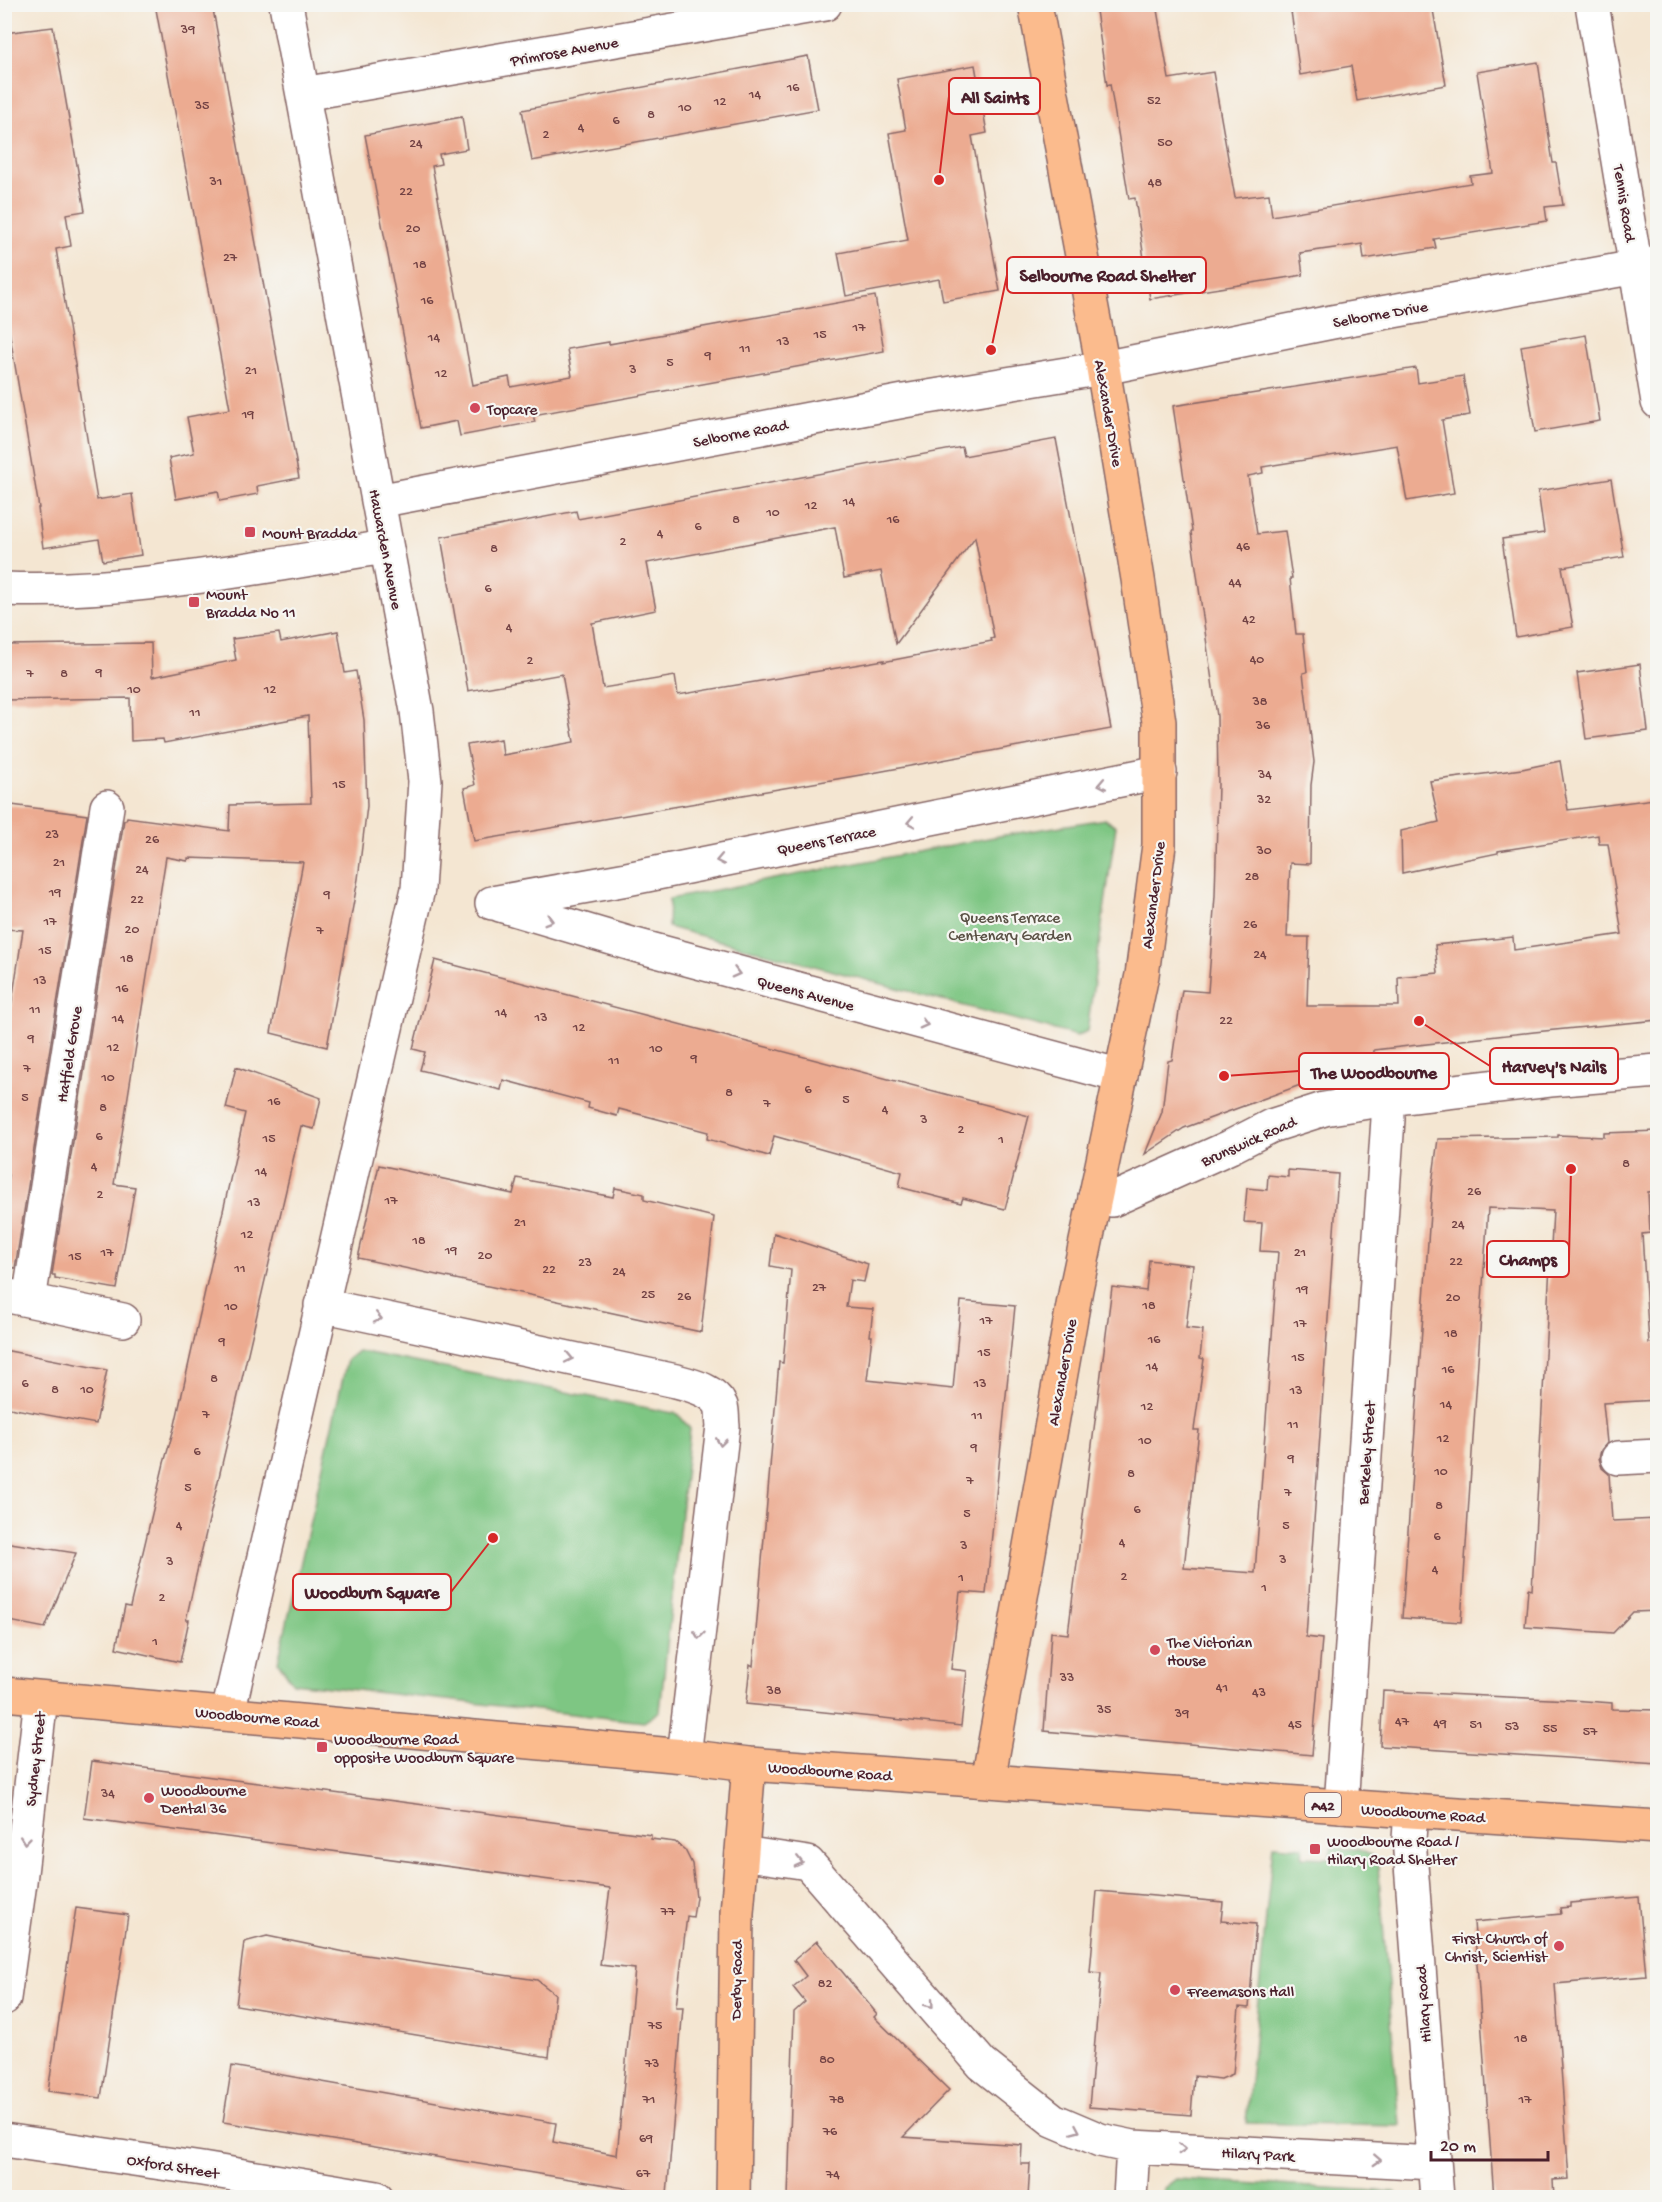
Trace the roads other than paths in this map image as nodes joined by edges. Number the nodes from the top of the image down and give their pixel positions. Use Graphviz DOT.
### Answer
graph roads {
  1 [pos="286,4"];
  2 [pos="825,4"];
  3 [pos="1035,4"];
  4 [pos="1592,4"];
  5 [pos="303,94"];
  6 [pos="1647,265"];
  7 [pos="1103,368"];
  8 [pos="1658,402"];
  9 [pos="378,501"];
  10 [pos="386,547"];
  11 [pos="4,589"];
  12 [pos="1160,772"];
  13 [pos="108,807"];
  14 [pos="492,903"];
  15 [pos="1658,1071"];
  16 [pos="1121,1076"];
  17 [pos="1387,1099"];
  18 [pos="1095,1197"];
  19 [pos="17,1297"];
  20 [pos="321,1305"];
  21 [pos="123,1320"];
  22 [pos="1658,1456"];
  23 [pos="1618,1458"];
  24 [pos="4,1694"];
  25 [pos="41,1698"];
  26 [pos="228,1713"];
  27 [pos="684,1756"];
  28 [pos="749,1764"];
  29 [pos="988,1781"];
  30 [pos="1341,1806"];
  31 [pos="1411,1811"];
  32 [pos="1658,1827"];
  33 [pos="742,1853"];
  34 [pos="4,1998"];
  35 [pos="4,2140"];
  36 [pos="1133,2147"];
  37 [pos="1434,2163"];
  38 [pos="376,2198"];
  39 [pos="733,2198"];
  40 [pos="1130,2198"];
  41 [pos="1437,2198"];
  1 -- 5 [label="street, Hawarden Avenue"];
  2 -- 5 [label="street, Primrose Avenue"];
  3 -- 7 [label="main road, Alexander Drive"];
  4 -- 6 [label="street, Tennis Road"];
  5 -- 9 [label="street, Hawarden Avenue"];
  6 -- 7 [label="street, Selborne Drive"];
  6 -- 8 [label="street, Tennis Road"];
  7 -- 9 [label="street, Selborne Road"];
  7 -- 12 [label="main road, Alexander Drive"];
  9 -- 10 [label="street, Hawarden Avenue"];
  10 -- 11 [label="street"];
  10 -- 20 [label="street, Hawarden Avenue"];
  12 -- 14 [label="street, Queens Terrace, one-way"];
  12 -- 16 [label="main road, Alexander Drive"];
  13 -- 19 [label="street, Hatfield Grove"];
  14 -- 16 [label="street, Queens Avenue, one-way"];
  15 -- 17 [label="street, Brunswick Road"];
  16 -- 18 [label="main road, Alexander Drive"];
  17 -- 18 [label="street, Brunswick Road"];
  17 -- 30 [label="street, Berkeley Street"];
  18 -- 29 [label="main road, Alexander Drive"];
  19 -- 21 [label="street"];
  20 -- 26 [label="street, Hawarden Avenue"];
  20 -- 27 [label="street, one-way"];
  22 -- 23 [label="street"];
  24 -- 25 [label="main road, Woodbourne Road / A42"];
  25 -- 26 [label="main road, Woodbourne Road / A42"];
  25 -- 34 [label="street, Sydney Street, one-way"];
  26 -- 27 [label="main road, Woodbourne Road / A42"];
  27 -- 28 [label="main road, Woodbourne Road / A42"];
  28 -- 29 [label="main road, Woodbourne Road / A42"];
  28 -- 33 [label="main road, Derby Road"];
  29 -- 30 [label="main road, Woodbourne Road / A42"];
  30 -- 31 [label="main road, Woodbourne Road / A42"];
  31 -- 32 [label="main road, Woodbourne Road / A42"];
  31 -- 37 [label="street, Hilary Road"];
  33 -- 36 [label="street, Hilary Park, one-way"];
  33 -- 39 [label="main road, Derby Road"];
  35 -- 38 [label="street, Oxford Street"];
  36 -- 37 [label="street, Hilary Park, one-way"];
  36 -- 40 [label="street"];
  37 -- 41 [label="street, Hilary Road"];
}
